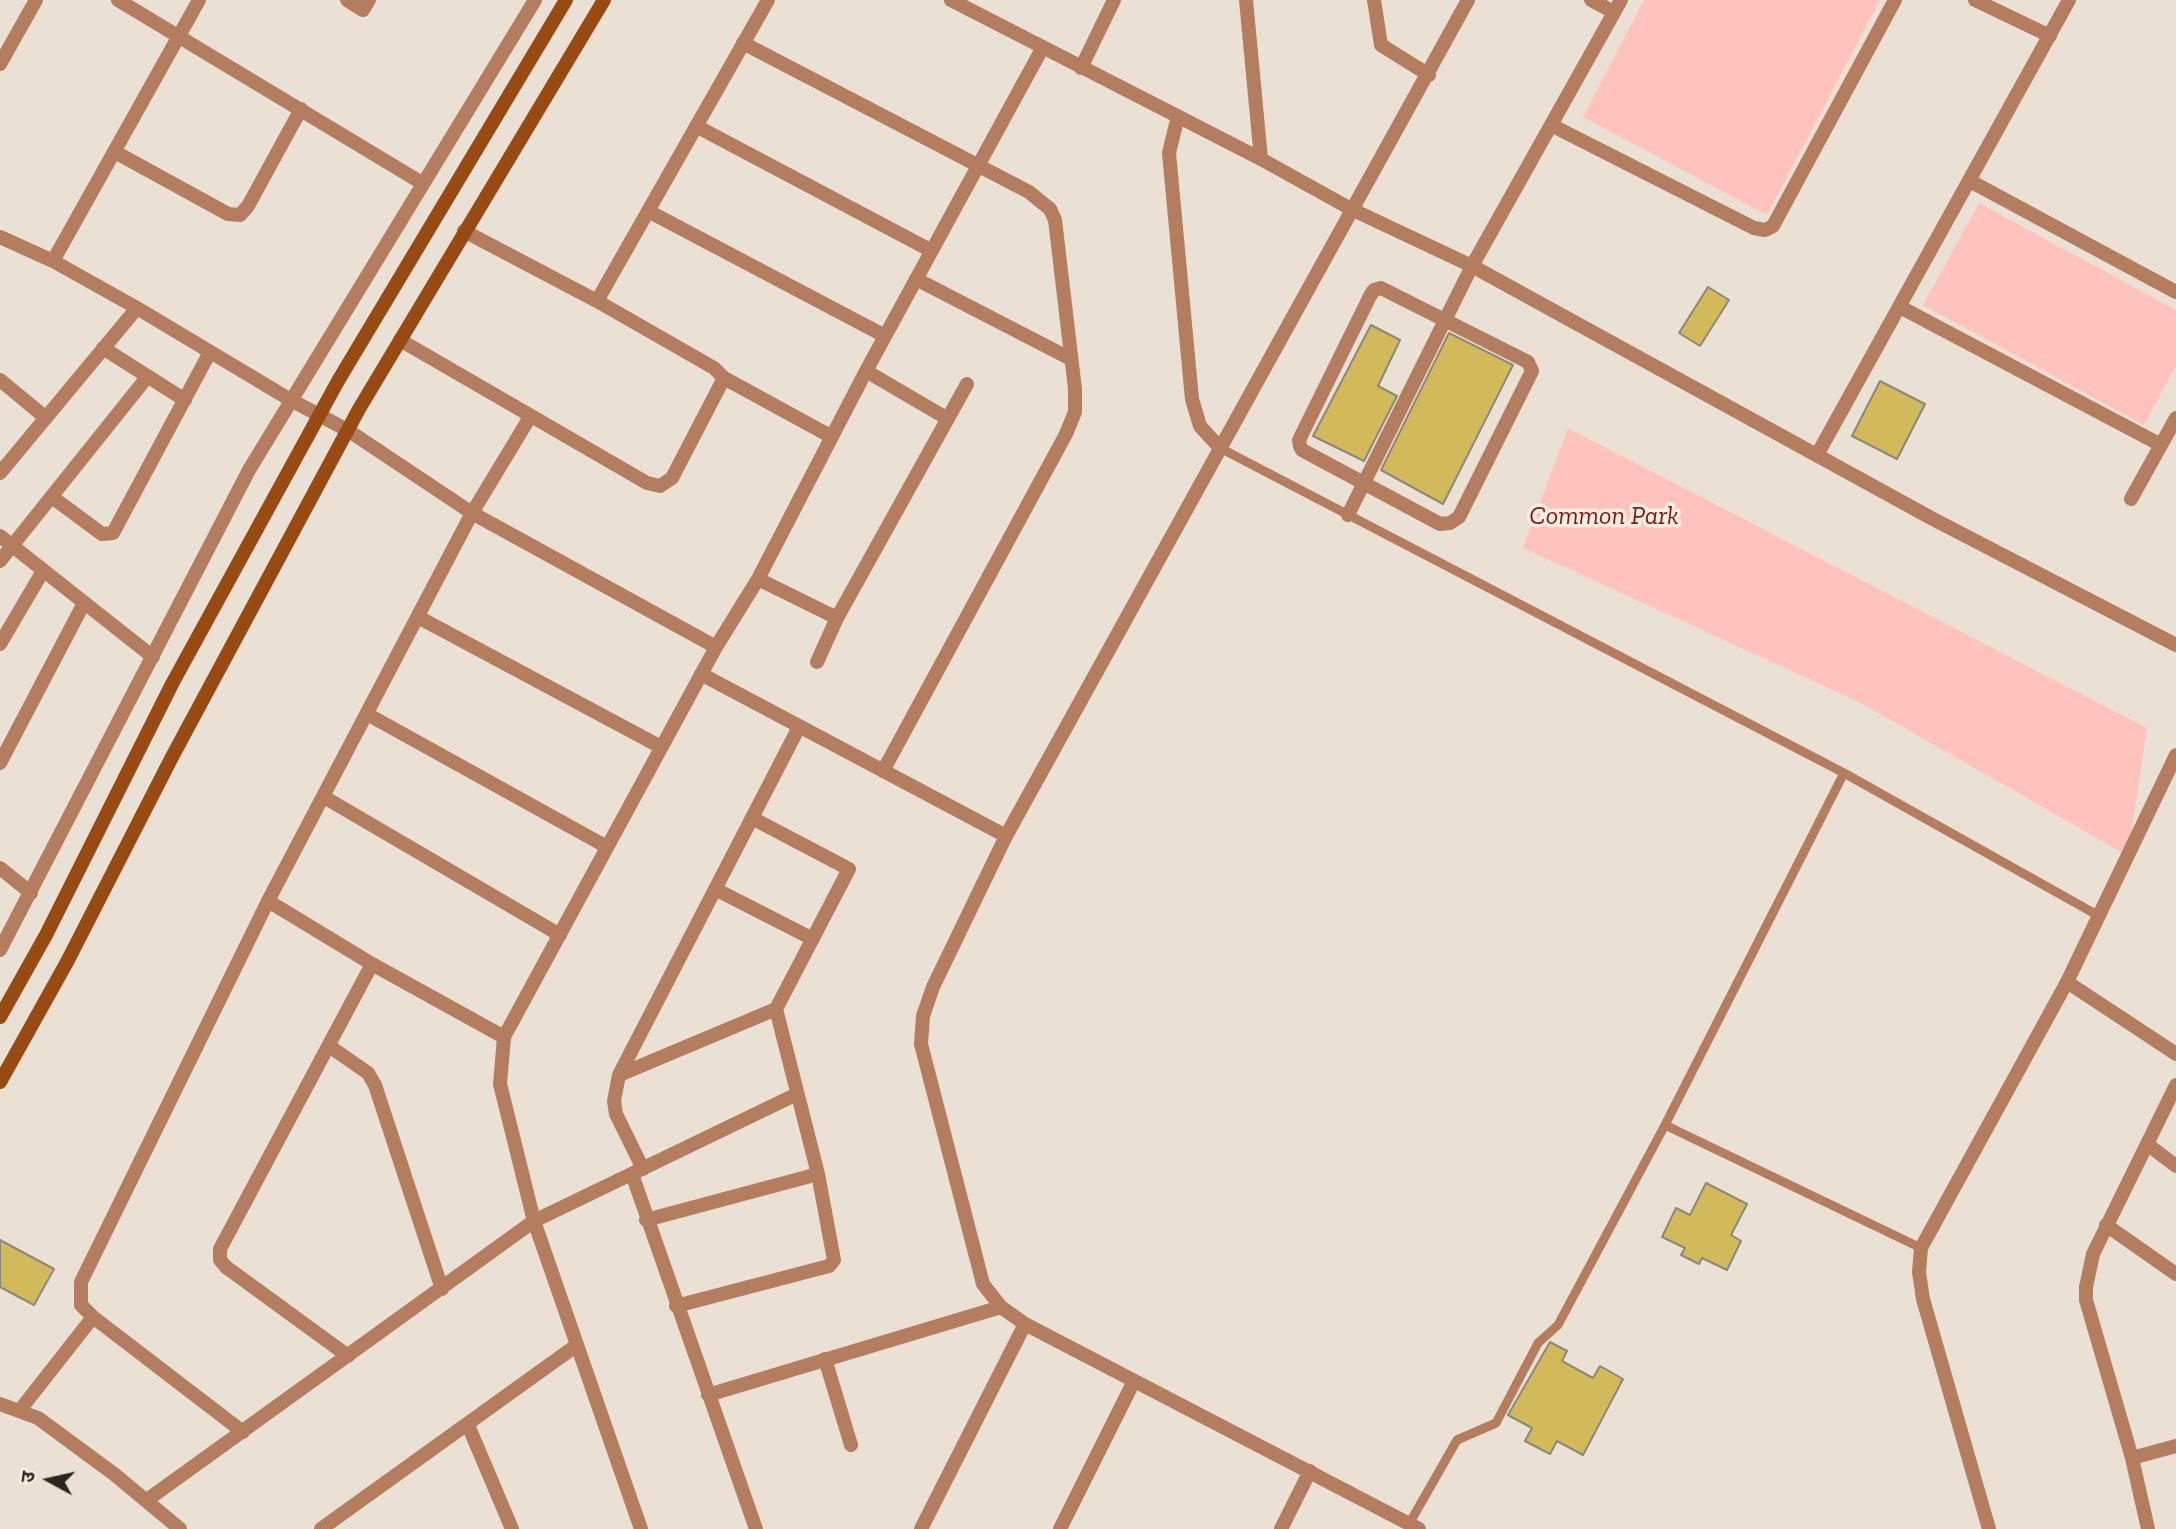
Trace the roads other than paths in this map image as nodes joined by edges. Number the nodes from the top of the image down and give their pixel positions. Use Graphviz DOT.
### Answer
graph roads {
  1 [pos="36,0"];
  2 [pos="118,0"];
  3 [pos="199,0"];
  4 [pos="347,0"];
  5 [pos="369,0"];
  6 [pos="535,0"];
  7 [pos="566,0"];
  8 [pos="604,0"];
  9 [pos="768,0"];
  10 [pos="951,0"];
  11 [pos="1114,0"];
  12 [pos="1246,0"];
  13 [pos="1374,0"];
  14 [pos="1468,0"];
  15 [pos="1591,0"];
  16 [pos="1895,0"];
  17 [pos="1975,0"];
  18 [pos="2068,0"];
  19 [pos="1617,6"];
  20 [pos="179,36"];
  21 [pos="2050,36"];
  22 [pos="743,43"];
  23 [pos="1042,47"];
  24 [pos="0,65"];
  25 [pos="1081,68"];
  26 [pos="1429,75"];
  27 [pos="301,109"];
  28 [pos="1178,116"];
  29 [pos="1551,125"];
  30 [pos="696,126"];
  31 [pos="115,152"];
  32 [pos="1261,159"];
  33 [pos="977,167"];
  34 [pos="1970,181"];
  35 [pos="422,183"];
  36 [pos="1350,209"];
  37 [pos="648,211"];
  38 [pos="464,231"];
  39 [pos="3,243"];
  40 [pos="932,251"];
  41 [pos="53,261"];
  42 [pos="1472,266"];
  43 [pos="916,279"];
  44 [pos="2176,292"];
  45 [pos="597,301"];
  46 [pos="1900,307"];
  47 [pos="136,308"];
  48 [pos="1445,320"];
  49 [pos="885,336"];
  50 [pos="400,340"];
  51 [pos="103,348"];
  52 [pos="210,352"];
  53 [pos="1071,359"];
  54 [pos="866,371"];
  55 [pos="148,376"];
  56 [pos="724,378"];
  57 [pos="0,380"];
  58 [pos="967,383"];
  59 [pos="185,400"];
  60 [pos="289,400"];
  61 [pos="320,416"];
  62 [pos="530,417"];
  63 [pos="46,418"];
  64 [pos="2176,418"];
  65 [pos="948,419"];
  66 [pos="348,431"];
  67 [pos="832,437"];
  68 [pos="2161,446"];
  69 [pos="1220,448"];
  70 [pos="1818,455"];
  71 [pos="3,463"];
  72 [pos="1363,483"];
  73 [pos="52,497"];
  74 [pos="2131,499"];
  75 [pos="472,513"];
  76 [pos="1348,515"];
  77 [pos="0,536"];
  78 [pos="13,546"];
  79 [pos="0,561"];
  80 [pos="43,571"];
  81 [pos="758,579"];
  82 [pos="85,603"];
  83 [pos="418,617"];
  84 [pos="837,618"];
  85 [pos="0,645"];
  86 [pos="2176,645"];
  87 [pos="716,647"];
  88 [pos="153,657"];
  89 [pos="817,662"];
  90 [pos="701,674"];
  91 [pos="367,713"];
  92 [pos="799,727"];
  93 [pos="661,747"];
  94 [pos="2,755"];
  95 [pos="2176,755"];
  96 [pos="883,771"];
  97 [pos="1844,773"];
  98 [pos="324,797"];
  99 [pos="752,818"];
  100 [pos="1006,836"];
  101 [pos="607,847"];
  102 [pos="0,867"];
  103 [pos="715,889"];
  104 [pos="31,893"];
  105 [pos="268,901"];
  106 [pos="2099,916"];
  107 [pos="560,934"];
  108 [pos="811,937"];
  109 [pos="0,950"];
  110 [pos="372,964"];
  111 [pos="2067,982"];
  112 [pos="776,1009"];
  113 [pos="0,1017"];
  114 [pos="504,1037"];
  115 [pos="329,1046"];
  116 [pos="2176,1054"];
  117 [pos="619,1075"];
  118 [pos="0,1082"];
  119 [pos="2176,1085"];
  120 [pos="797,1094"];
  121 [pos="1665,1125"];
  122 [pos="2147,1144"];
  123 [pos="2176,1166"];
  124 [pos="638,1171"];
  125 [pos="818,1174"];
  126 [pos="646,1220"];
  127 [pos="534,1221"];
  128 [pos="2106,1225"];
  129 [pos="1921,1248"];
  130 [pos="2176,1274"];
  131 [pos="442,1289"];
  132 [pos="676,1306"];
  133 [pos="1001,1307"];
  134 [pos="93,1317"];
  135 [pos="1025,1324"];
  136 [pos="577,1345"];
  137 [pos="348,1356"];
  138 [pos="825,1359"];
  139 [pos="1134,1381"];
  140 [pos="708,1395"];
  141 [pos="0,1404"];
  142 [pos="20,1410"];
  143 [pos="468,1424"];
  144 [pos="243,1432"];
  145 [pos="850,1445"];
  146 [pos="2176,1446"];
  147 [pos="2132,1458"];
  148 [pos="1310,1471"];
  149 [pos="147,1500"];
  150 [pos="329,1527"];
  151 [pos="1411,1527"];
  152 [pos="180,1529"];
  153 [pos="512,1529"];
  154 [pos="641,1529"];
  155 [pos="756,1529"];
  156 [pos="921,1529"];
  157 [pos="1060,1529"];
  158 [pos="1281,1529"];
  159 [pos="1989,1529"];
  160 [pos="2148,1529"];
  1 -- 24 [label="street"];
  2 -- 20 [label="street"];
  3 -- 20 [label="street"];
  4 -- 5 [label="street"];
  6 -- 35 [label="street"];
  7 -- 61 [label="street"];
  8 -- 38 [label="street"];
  9 -- 22 [label="street"];
  10 -- 23 [label="street"];
  11 -- 25 [label="street"];
  12 -- 32 [label="street"];
  13 -- 26 [label="street"];
  14 -- 26 [label="street"];
  15 -- 19 [label="street"];
  16 -- 29 [label="street"];
  17 -- 21 [label="street"];
  18 -- 21 [label="street"];
  19 -- 29 [label="street"];
  20 -- 27 [label="street"];
  20 -- 31 [label="street"];
  21 -- 34 [label="street"];
  22 -- 30 [label="street"];
  22 -- 33 [label="street"];
  23 -- 25 [label="street"];
  23 -- 33 [label="street"];
  25 -- 28 [label="street"];
  26 -- 36 [label="street"];
  27 -- 31 [label="street"];
  27 -- 35 [label="street"];
  28 -- 32 [label="street"];
  28 -- 69 [label="street"];
  29 -- 42 [label="street"];
  30 -- 37 [label="street"];
  30 -- 40 [label="street"];
  31 -- 41 [label="street"];
  32 -- 36 [label="street"];
  33 -- 40 [label="street"];
  33 -- 53 [label="street"];
  34 -- 44 [label="street"];
  34 -- 46 [label="street"];
  35 -- 60 [label="street"];
  36 -- 42 [label="street"];
  36 -- 69 [label="street"];
  37 -- 45 [label="street"];
  37 -- 49 [label="street"];
  38 -- 45 [label="street"];
  38 -- 50 [label="street"];
  39 -- 41 [label="street"];
  40 -- 43 [label="street"];
  41 -- 47 [label="street"];
  42 -- 48 [label="street"];
  42 -- 70 [label="street"];
  43 -- 49 [label="street"];
  43 -- 53 [label="street"];
  45 -- 56 [label="street"];
  46 -- 68 [label="street"];
  46 -- 70 [label="street"];
  47 -- 51 [label="street"];
  47 -- 52 [label="street"];
  48 -- 72 [label="street"];
  48 -- 72 [label="street"];
  48 -- 72 [label="street"];
  49 -- 54 [label="street"];
  50 -- 62 [label="street"];
  50 -- 66 [label="street"];
  51 -- 55 [label="street"];
  51 -- 63 [label="street"];
  52 -- 59 [label="street"];
  52 -- 60 [label="street"];
  53 -- 96 [label="street"];
  54 -- 65 [label="street"];
  54 -- 67 [label="street"];
  55 -- 59 [label="street"];
  55 -- 73 [label="street"];
  56 -- 62 [label="street"];
  56 -- 67 [label="street"];
  57 -- 63 [label="street"];
  58 -- 65 [label="street"];
  59 -- 73 [label="street"];
  60 -- 61 [label="street"];
  60 -- 88 [label="street"];
  61 -- 66 [label="street"];
  61 -- 113 [label="street"];
  62 -- 75 [label="street"];
  63 -- 71 [label="street"];
  64 -- 68 [label="street"];
  65 -- 84 [label="street"];
  66 -- 75 [label="street"];
  66 -- 118 [label="street"];
  67 -- 81 [label="street"];
  68 -- 74 [label="street"];
  69 -- 76 [label="lane"];
  69 -- 100 [label="street"];
  70 -- 86 [label="street"];
  72 -- 76 [label="street"];
  73 -- 78 [label="street"];
  75 -- 83 [label="street"];
  75 -- 87 [label="street"];
  76 -- 97 [label="lane"];
  77 -- 78 [label="street"];
  78 -- 79 [label="street"];
  78 -- 80 [label="street"];
  80 -- 82 [label="street"];
  80 -- 85 [label="street"];
  81 -- 84 [label="street"];
  81 -- 87 [label="street"];
  82 -- 88 [label="street"];
  82 -- 94 [label="street"];
  83 -- 91 [label="street"];
  83 -- 93 [label="street"];
  84 -- 89 [label="street"];
  87 -- 90 [label="street"];
  88 -- 104 [label="street"];
  90 -- 92 [label="street"];
  90 -- 93 [label="street"];
  91 -- 98 [label="street"];
  91 -- 101 [label="street"];
  92 -- 96 [label="street"];
  92 -- 99 [label="street"];
  93 -- 101 [label="street"];
  95 -- 106 [label="street"];
  96 -- 100 [label="street"];
  97 -- 106 [label="lane"];
  97 -- 121 [label="lane"];
  98 -- 105 [label="street"];
  98 -- 107 [label="street"];
  99 -- 103 [label="street"];
  99 -- 108 [label="street"];
  100 -- 133 [label="street"];
  101 -- 107 [label="street"];
  102 -- 104 [label="street"];
  103 -- 108 [label="street"];
  103 -- 117 [label="street"];
  104 -- 109 [label="street"];
  105 -- 110 [label="street"];
  105 -- 134 [label="street"];
  106 -- 111 [label="street"];
  107 -- 114 [label="street"];
  108 -- 112 [label="street"];
  110 -- 114 [label="street"];
  110 -- 115 [label="street"];
  111 -- 116 [label="street"];
  111 -- 129 [label="street"];
  112 -- 117 [label="street"];
  112 -- 120 [label="street"];
  114 -- 127 [label="street"];
  115 -- 131 [label="street"];
  115 -- 137 [label="street"];
  117 -- 124 [label="street"];
  119 -- 122 [label="street"];
  120 -- 124 [label="street"];
  120 -- 125 [label="street"];
  121 -- 129 [label="lane"];
  121 -- 151 [label="lane"];
  122 -- 123 [label="street"];
  122 -- 128 [label="street"];
  124 -- 126 [label="street"];
  124 -- 127 [label="street"];
  125 -- 126 [label="street"];
  125 -- 132 [label="street"];
  126 -- 132 [label="street"];
  127 -- 131 [label="street"];
  127 -- 136 [label="street"];
  128 -- 130 [label="street"];
  128 -- 147 [label="street"];
  129 -- 159 [label="street"];
  131 -- 137 [label="street"];
  132 -- 140 [label="street"];
  133 -- 135 [label="street"];
  133 -- 138 [label="street"];
  134 -- 142 [label="street"];
  134 -- 144 [label="street"];
  135 -- 139 [label="street"];
  135 -- 156 [label="street"];
  136 -- 143 [label="street"];
  136 -- 154 [label="street"];
  137 -- 144 [label="street"];
  138 -- 140 [label="street"];
  138 -- 145 [label="street"];
  139 -- 148 [label="street"];
  139 -- 157 [label="street"];
  140 -- 155 [label="street"];
  141 -- 142 [label="street"];
  142 -- 149 [label="street"];
  143 -- 150 [label="street"];
  143 -- 153 [label="street"];
  144 -- 149 [label="street"];
  146 -- 147 [label="street"];
  147 -- 160 [label="street"];
  148 -- 151 [label="street"];
  148 -- 158 [label="street"];
  149 -- 152 [label="street"];
}
